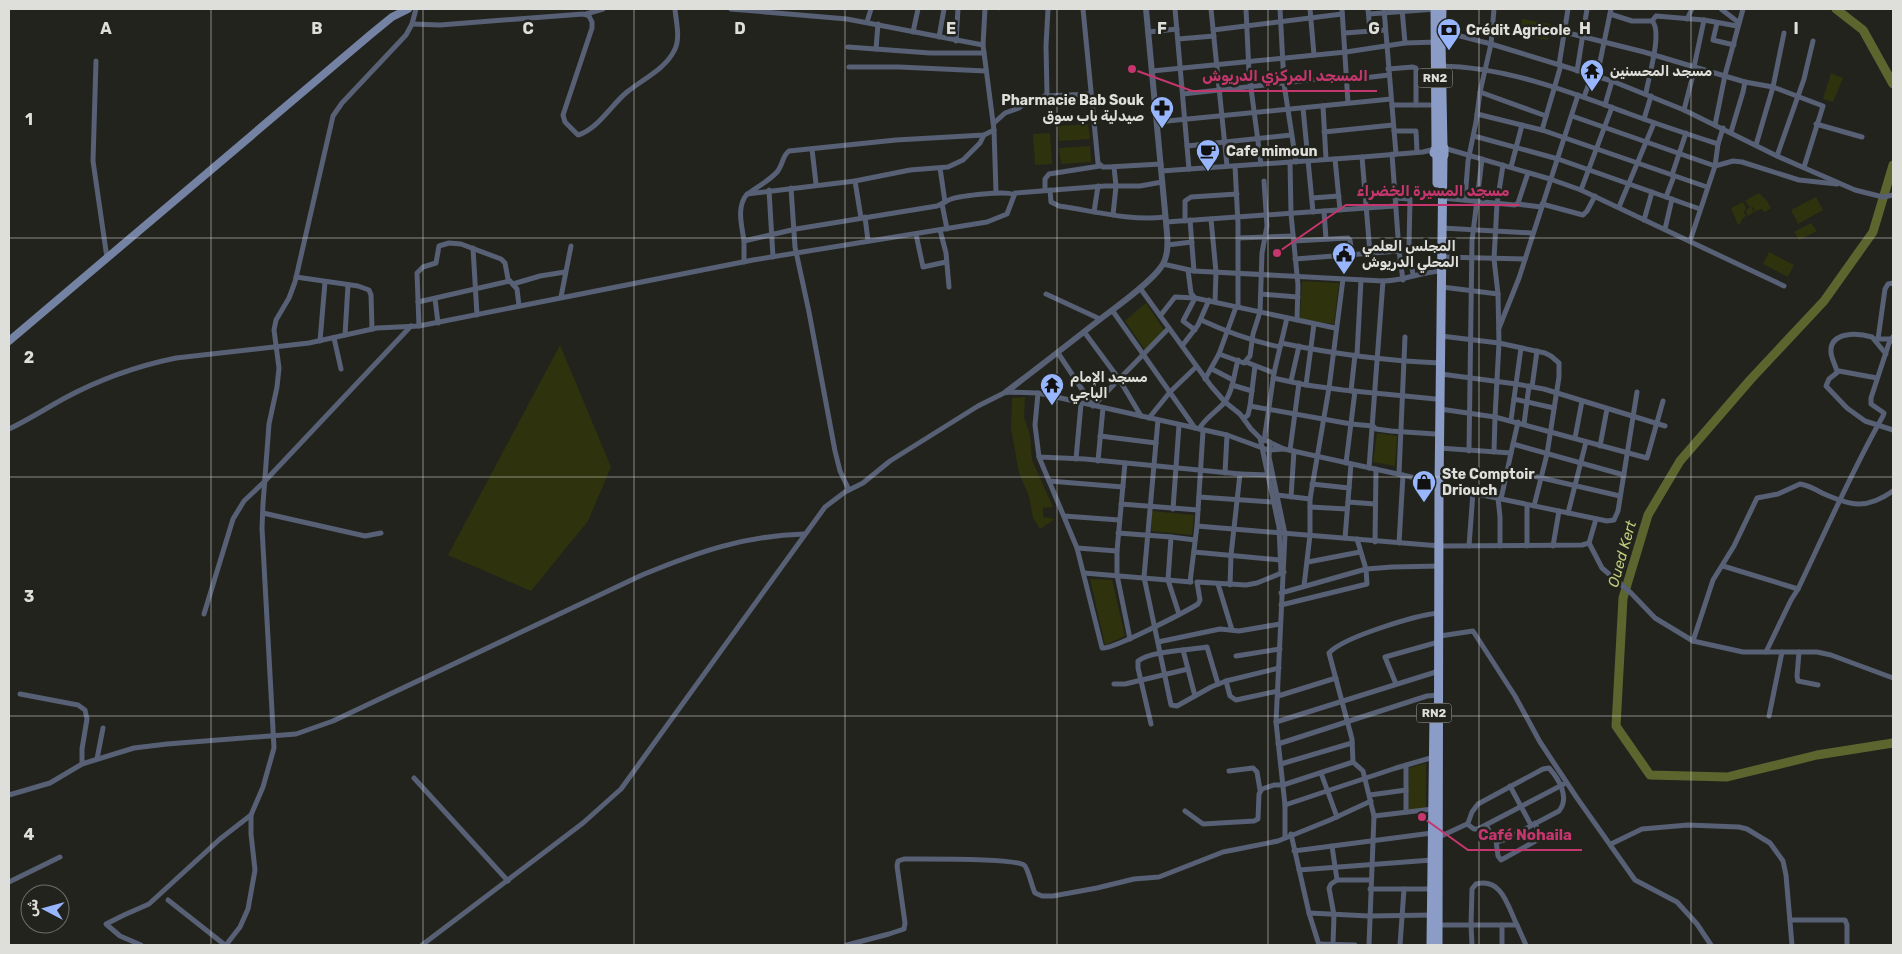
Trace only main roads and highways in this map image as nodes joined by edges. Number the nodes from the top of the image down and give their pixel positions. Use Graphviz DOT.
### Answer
graph roads {
  1 [pos="398,9"];
  2 [pos="1435,9"];
  3 [pos="1442,9"];
  4 [pos="412,10"];
  5 [pos="392,17"];
  6 [pos="1438,42"];
  7 [pos="1438,105"];
  8 [pos="1440,152"];
  9 [pos="1439,271"];
  10 [pos="9,341"];
  11 [pos="1439,363"];
  12 [pos="1437,484"];
  13 [pos="1435,835"];
  14 [pos="1435,915"];
  15 [pos="1432,945"];
  16 [pos="1438,945"];
  1 -- 5 [label="main road"];
  2 -- 6 [label="main road, RN2"];
  3 -- 6 [label="main road, RN2"];
  4 -- 5 [label="main road"];
  5 -- 10 [label="main road"];
  6 -- 7 [label="main road, RN2"];
  6 -- 7 [label="main road, RN2"];
  7 -- 8 [label="main road, RN2"];
  8 -- 9 [label="main road, RN2"];
  8 -- 9 [label="main road, RN2"];
  9 -- 11 [label="main road, RN2"];
  9 -- 11 [label="main road, RN2"];
  11 -- 12 [label="main road, RN2"];
  11 -- 12 [label="main road, RN2"];
  12 -- 13 [label="main road, RN2"];
  13 -- 14 [label="main road, RN2"];
  13 -- 14 [label="main road, RN2"];
  14 -- 15 [label="main road, RN2"];
  14 -- 16 [label="main road, RN2"];
}
